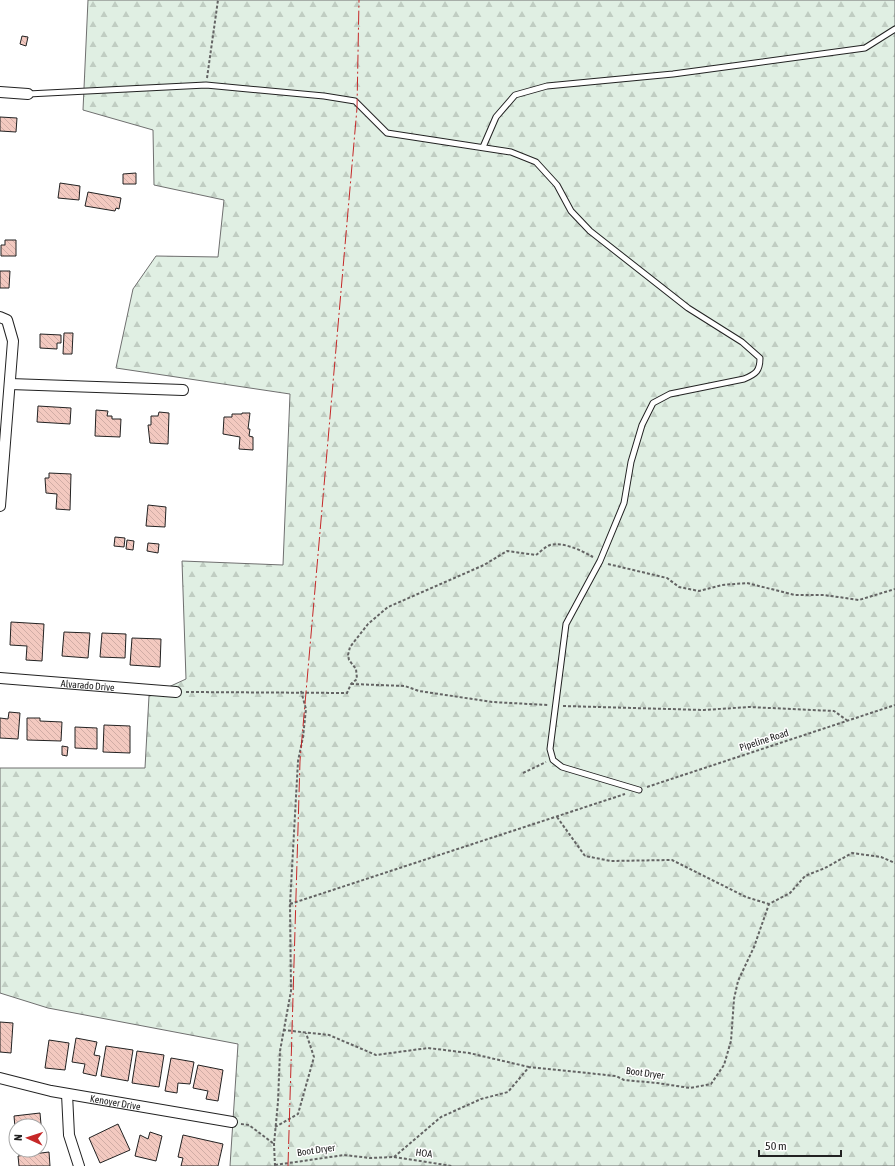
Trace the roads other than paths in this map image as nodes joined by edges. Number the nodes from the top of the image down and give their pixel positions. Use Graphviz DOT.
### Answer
graph roads {
  1 [pos="895,29"];
  2 [pos="0,92"];
  3 [pos="28,94"];
  4 [pos="483,147"];
  5 [pos="4,318"];
  6 [pos="10,384"];
  7 [pos="183,390"];
  8 [pos="0,506"];
  9 [pos="0,678"];
  10 [pos="176,692"];
  11 [pos="639,790"];
  12 [pos="0,1078"];
  13 [pos="67,1094"];
  14 [pos="232,1122"];
  15 [pos="79,1166"];
  1 -- 4 [label="lane"];
  2 -- 3 [label="street"];
  3 -- 4 [label="lane"];
  4 -- 11 [label="lane"];
  5 -- 6 [label="street"];
  6 -- 7 [label="street"];
  6 -- 8 [label="street"];
  9 -- 10 [label="street, Alvarado Drive"];
  12 -- 13 [label="street, Kenoyer Drive"];
  13 -- 14 [label="street, Kenoyer Drive"];
  13 -- 15 [label="street"];
}
